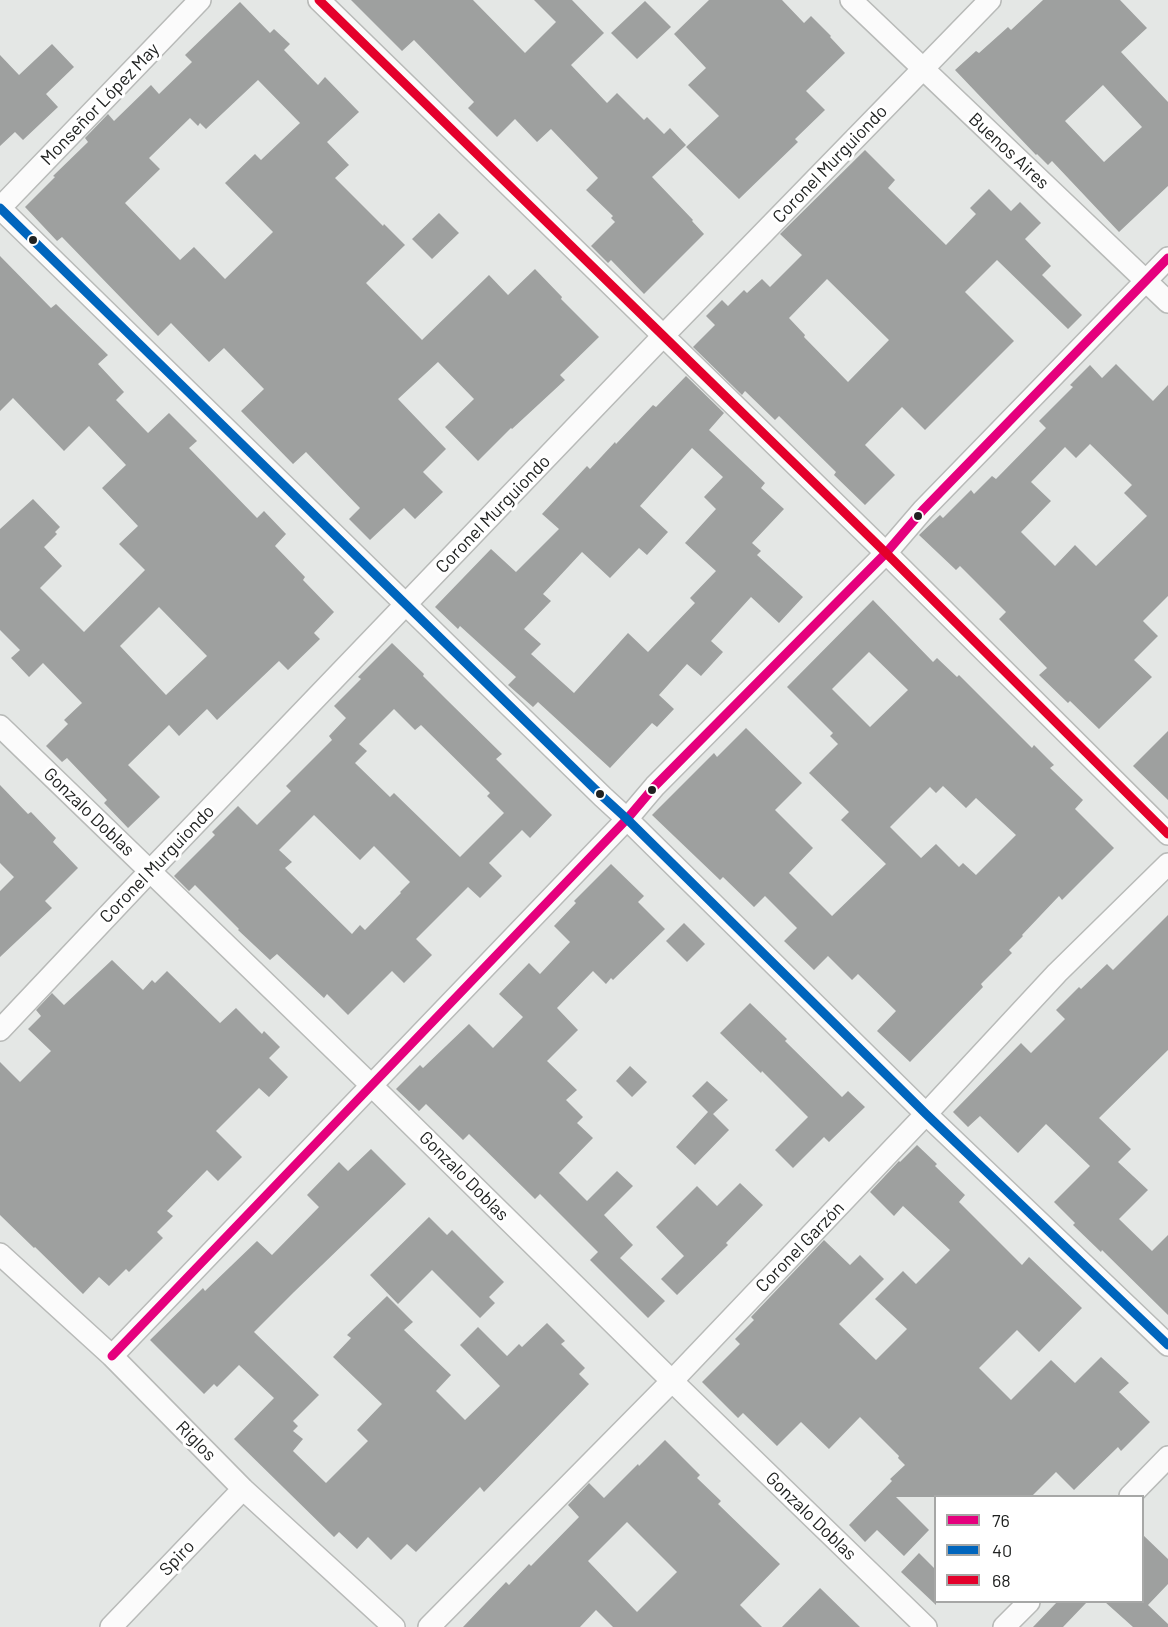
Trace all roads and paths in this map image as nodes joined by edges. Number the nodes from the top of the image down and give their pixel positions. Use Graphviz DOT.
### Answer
graph roads {
  1 [pos="200,0"];
  2 [pos="320,0"];
  3 [pos="851,0"];
  4 [pos="990,0"];
  5 [pos="922,69"];
  6 [pos="0,208"];
  7 [pos="1168,258"];
  8 [pos="1147,280"];
  9 [pos="1168,302"];
  10 [pos="663,336"];
  11 [pos="886,553"];
  12 [pos="407,604"];
  13 [pos="0,726"];
  14 [pos="627,819"];
  15 [pos="1168,834"];
  16 [pos="1168,864"];
  17 [pos="150,871"];
  18 [pos="0,1030"];
  19 [pos="372,1085"];
  20 [pos="926,1114"];
  21 [pos="0,1254"];
  22 [pos="1168,1345"];
  23 [pos="112,1356"];
  24 [pos="672,1381"];
  25 [pos="1168,1457"];
  26 [pos="243,1489"];
  27 [pos="1132,1495"];
  28 [pos="1028,1603"];
  29 [pos="111,1627"];
  30 [pos="394,1627"];
  31 [pos="429,1627"];
  32 [pos="926,1627"];
  33 [pos="1004,1627"];
  1 -- 6 [label="street, Monseñor López May"];
  2 -- 10 [label="street"];
  3 -- 5 [label="street, Buenos Aires"];
  4 -- 5 [label="street, Coronel Murguiondo"];
  5 -- 8 [label="street, Buenos Aires"];
  5 -- 10 [label="street, Coronel Murguiondo"];
  6 -- 12 [label="street"];
  7 -- 8 [label="street"];
  8 -- 9 [label="street, Buenos Aires"];
  8 -- 11 [label="street"];
  10 -- 11 [label="street"];
  10 -- 12 [label="street, Coronel Murguiondo"];
  11 -- 14 [label="street"];
  11 -- 15 [label="street"];
  12 -- 14 [label="street"];
  12 -- 17 [label="street, Coronel Murguiondo"];
  13 -- 17 [label="street, Gonzalo Doblas"];
  14 -- 19 [label="street"];
  14 -- 20 [label="street"];
  16 -- 20 [label="street, Coronel Garzón"];
  17 -- 18 [label="street, Coronel Murguiondo"];
  17 -- 19 [label="street, Gonzalo Doblas"];
  19 -- 23 [label="street"];
  19 -- 24 [label="street, Gonzalo Doblas"];
  20 -- 22 [label="street"];
  20 -- 24 [label="street, Coronel Garzón"];
  21 -- 23 [label="street, Riglos"];
  23 -- 26 [label="street, Riglos"];
  24 -- 31 [label="street, Coronel Garzón"];
  24 -- 32 [label="street, Gonzalo Doblas"];
  25 -- 27 [label="street"];
  26 -- 29 [label="street, Spiro"];
  26 -- 30 [label="street, Riglos"];
  28 -- 33 [label="street"];
}
